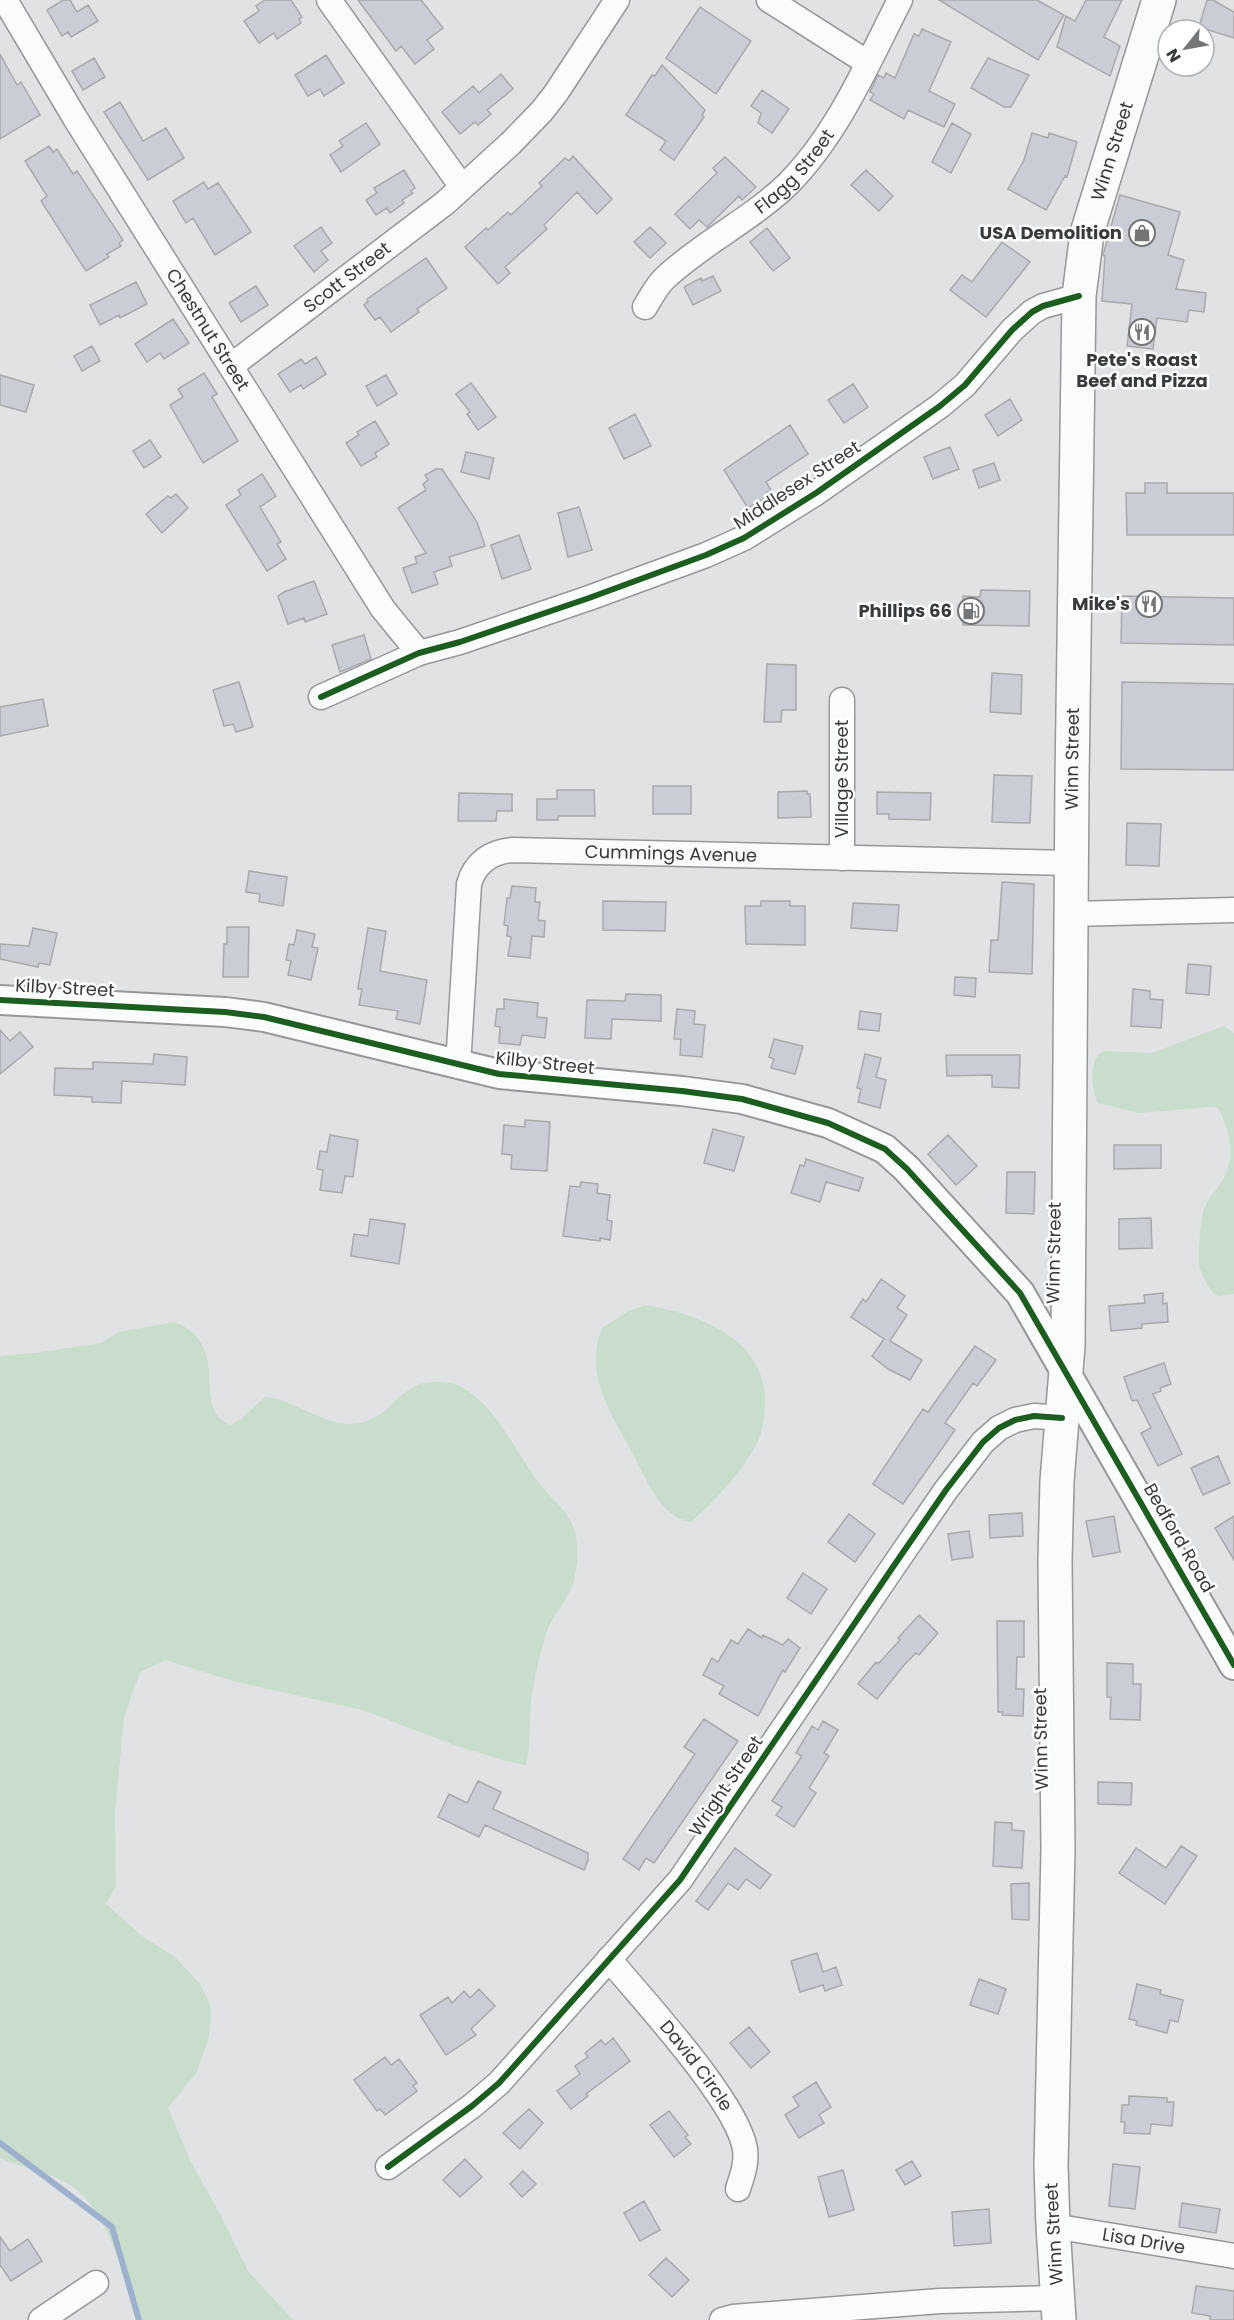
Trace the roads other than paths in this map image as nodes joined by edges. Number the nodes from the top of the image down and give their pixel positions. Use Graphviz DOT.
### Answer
graph roads {
  1 [pos="5,0"];
  2 [pos="329,0"];
  3 [pos="617,0"];
  4 [pos="770,0"];
  5 [pos="900,0"];
  6 [pos="1159,0"];
  7 [pos="868,63"];
  8 [pos="462,188"];
  9 [pos="1079,296"];
  10 [pos="645,307"];
  11 [pos="231,366"];
  12 [pos="419,653"];
  13 [pos="321,697"];
  14 [pos="842,700"];
  15 [pos="842,858"];
  16 [pos="1071,863"];
  17 [pos="1234,910"];
  18 [pos="1071,914"];
  19 [pos="0,1000"];
  20 [pos="458,1066"];
  21 [pos="1065,1370"];
  22 [pos="1062,1418"];
  23 [pos="1234,1665"];
  24 [pos="609,1959"];
  25 [pos="388,2167"];
  26 [pos="738,2189"];
  27 [pos="1053,2226"];
  28 [pos="1234,2256"];
  29 [pos="96,2283"];
  30 [pos="1058,2309"];
  31 [pos="40,2320"];
  32 [pos="722,2320"];
  1 -- 11 [label="street, Chestnut Street"];
  2 -- 8 [label="street"];
  3 -- 8 [label="street, Scott Street"];
  4 -- 7 [label="street"];
  5 -- 7 [label="street, Flagg Street"];
  6 -- 9 [label="main road, Winn Street"];
  7 -- 10 [label="street, Flagg Street"];
  8 -- 11 [label="street, Scott Street"];
  9 -- 12 [label="street, Middlesex Street"];
  9 -- 16 [label="main road, Winn Street"];
  11 -- 12 [label="street, Chestnut Street"];
  12 -- 13 [label="street, Middlesex Street"];
  14 -- 15 [label="street, Village Street"];
  15 -- 16 [label="street, Cummings Avenue"];
  15 -- 20 [label="street, Cummings Avenue"];
  16 -- 18 [label="main road, Winn Street"];
  17 -- 18 [label="street"];
  18 -- 21 [label="main road, Winn Street"];
  19 -- 20 [label="street, Kilby Street"];
  20 -- 21 [label="street, Kilby Street"];
  21 -- 22 [label="main road, Winn Street"];
  21 -- 23 [label="street, Bedford Road"];
  22 -- 24 [label="street, Wright Street"];
  22 -- 27 [label="main road, Winn Street"];
  24 -- 25 [label="street, Wright Street"];
  24 -- 26 [label="street, David Circle"];
  27 -- 28 [label="street, Lisa Drive"];
  27 -- 30 [label="main road, Winn Street"];
  29 -- 31 [label="street"];
  30 -- 32 [label="street"];
}
